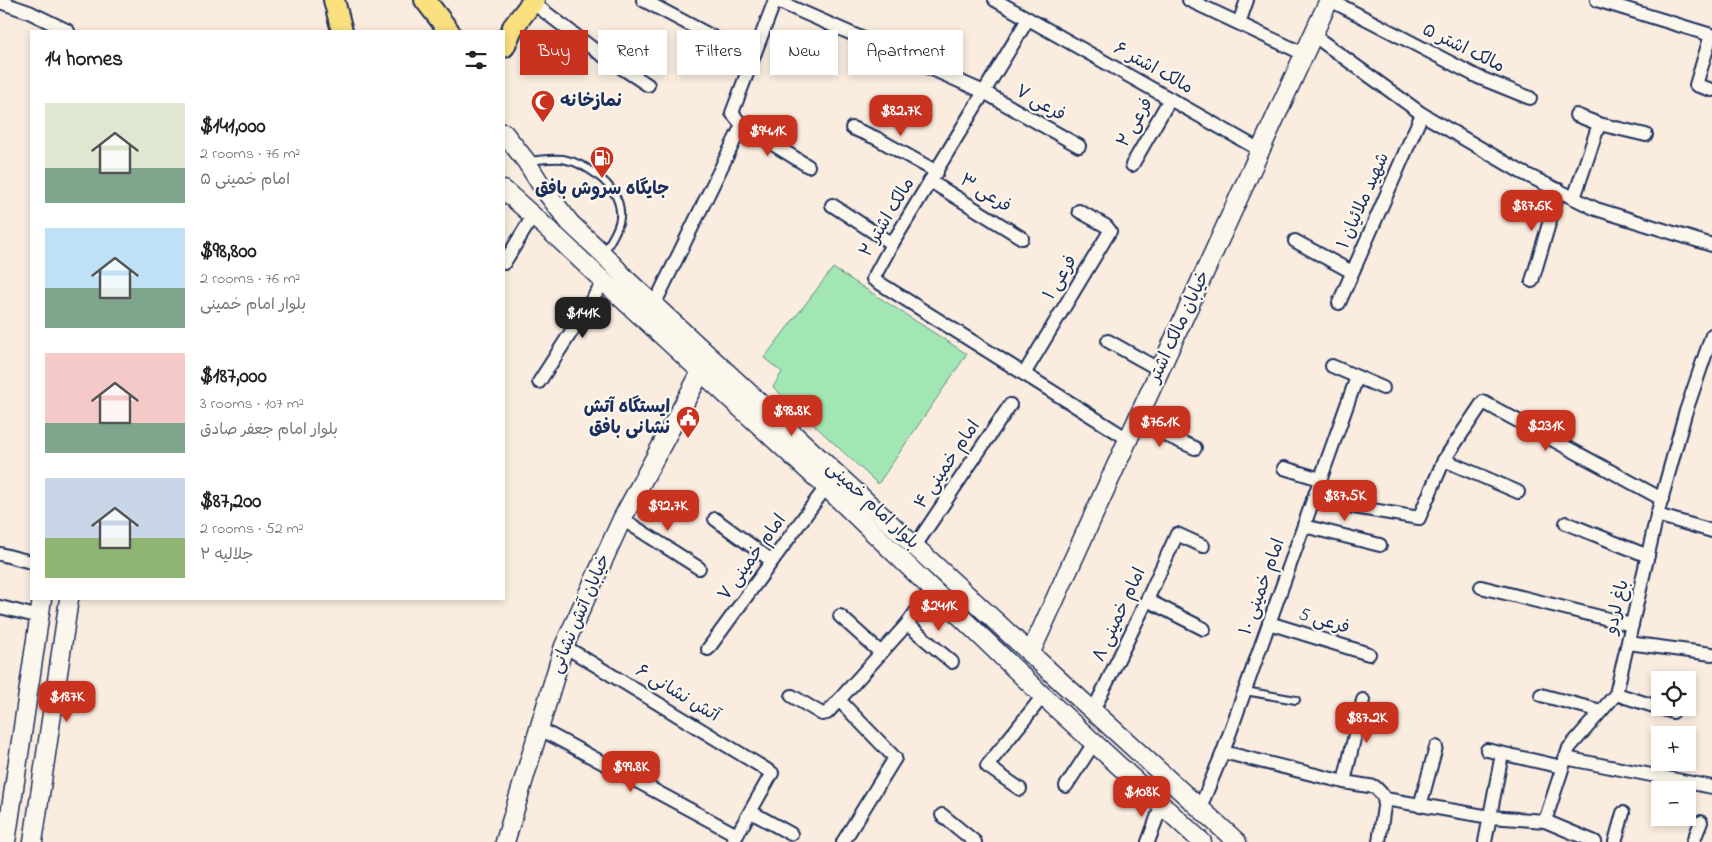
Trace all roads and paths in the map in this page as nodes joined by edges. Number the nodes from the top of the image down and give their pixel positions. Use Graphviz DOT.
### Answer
graph roads {
  1 [pos="334,0"];
  2 [pos="425,0"];
  3 [pos="643,0"];
  4 [pos="775,0"];
  5 [pos="995,0"];
  6 [pos="1189,0"];
  7 [pos="1247,0"];
  8 [pos="1329,0"];
  9 [pos="1598,0"];
  10 [pos="533,1"];
  11 [pos="0,2"];
  12 [pos="1028,19"];
  13 [pos="1239,23"];
  14 [pos="339,28"];
  15 [pos="66,30"];
  16 [pos="448,30"];
  17 [pos="700,30"];
  18 [pos="1313,35"];
  19 [pos="760,40"];
  20 [pos="505,45"];
  21 [pos="1304,54"];
  22 [pos="747,75"];
  23 [pos="648,85"];
  24 [pos="1712,90"];
  25 [pos="984,92"];
  26 [pos="1530,98"];
  27 [pos="1170,99"];
  28 [pos="1422,114"];
  29 [pos="1576,115"];
  30 [pos="742,124"];
  31 [pos="1599,124"];
  32 [pos="852,128"];
  33 [pos="505,134"];
  34 [pos="1646,135"];
  35 [pos="1079,146"];
  36 [pos="1260,150"];
  37 [pos="526,161"];
  38 [pos="1132,165"];
  39 [pos="808,166"];
  40 [pos="934,176"];
  41 [pos="1559,190"];
  42 [pos="505,191"];
  43 [pos="1574,198"];
  44 [pos="832,205"];
  45 [pos="1079,211"];
  46 [pos="533,216"];
  47 [pos="1022,238"];
  48 [pos="1295,241"];
  49 [pos="892,244"];
  50 [pos="1712,245"];
  51 [pos="603,254"];
  52 [pos="505,261"];
  53 [pos="1352,272"];
  54 [pos="1532,281"];
  55 [pos="604,282"];
  56 [pos="1339,303"];
  57 [pos="654,305"];
  58 [pos="1712,335"];
  59 [pos="1108,341"];
  60 [pos="1332,366"];
  61 [pos="1160,370"];
  62 [pos="701,372"];
  63 [pos="1024,374"];
  64 [pos="1356,377"];
  65 [pos="539,382"];
  66 [pos="1383,388"];
  67 [pos="1010,405"];
  68 [pos="1136,422"];
  69 [pos="771,424"];
  70 [pos="1128,439"];
  71 [pos="1195,448"];
  72 [pos="814,452"];
  73 [pos="1444,460"];
  74 [pos="799,462"];
  75 [pos="1284,468"];
  76 [pos="1320,479"];
  77 [pos="826,487"];
  78 [pos="1518,492"];
  79 [pos="1662,499"];
  80 [pos="1313,500"];
  81 [pos="1657,515"];
  82 [pos="622,519"];
  83 [pos="715,519"];
  84 [pos="1566,523"];
  85 [pos="1304,526"];
  86 [pos="1712,531"];
  87 [pos="1380,545"];
  88 [pos="915,546"];
  89 [pos="1203,546"];
  90 [pos="0,554"];
  91 [pos="1648,556"];
  92 [pos="772,561"];
  93 [pos="30,562"];
  94 [pos="699,568"];
  95 [pos="1481,587"];
  96 [pos="932,590"];
  97 [pos="42,600"];
  98 [pos="69,600"];
  99 [pos="1147,600"];
  100 [pos="0,607"];
  101 [pos="840,616"];
  102 [pos="40,617"];
  103 [pos="1269,623"];
  104 [pos="908,624"];
  105 [pos="1632,625"];
  106 [pos="1204,629"];
  107 [pos="1628,643"];
  108 [pos="564,646"];
  109 [pos="708,649"];
  110 [pos="881,653"];
  111 [pos="1030,654"];
  112 [pos="1369,654"];
  113 [pos="1712,654"];
  114 [pos="952,662"];
  115 [pos="32,672"];
  116 [pos="57,677"];
  117 [pos="1245,691"];
  118 [pos="1616,694"];
  119 [pos="1541,695"];
  120 [pos="792,696"];
  121 [pos="1043,696"];
  122 [pos="839,700"];
  123 [pos="1296,700"];
  124 [pos="1363,700"];
  125 [pos="1651,705"];
  126 [pos="1093,711"];
  127 [pos="1601,711"];
  128 [pos="538,728"];
  129 [pos="1094,743"];
  130 [pos="1436,747"];
  131 [pos="1487,750"];
  132 [pos="1223,752"];
  133 [pos="1502,754"];
  134 [pos="1564,763"];
  135 [pos="1344,782"];
  136 [pos="1066,786"];
  137 [pos="1712,787"];
  138 [pos="1020,789"];
  139 [pos="1385,798"];
  140 [pos="1162,804"];
  141 [pos="1420,806"];
  142 [pos="1200,808"];
  143 [pos="751,812"];
  144 [pos="1623,813"];
  145 [pos="942,814"];
  146 [pos="1490,817"];
  147 [pos="1544,820"];
  148 [pos="1701,822"];
  149 [pos="5,833"];
  150 [pos="791,834"];
  151 [pos="735,838"];
  152 [pos="33,842"];
  153 [pos="505,842"];
  154 [pos="844,842"];
  155 [pos="975,842"];
  156 [pos="1148,842"];
  157 [pos="1202,842"];
  158 [pos="1237,842"];
  159 [pos="1379,842"];
  160 [pos="1485,842"];
  161 [pos="1595,842"];
  162 [pos="1616,842"];
  163 [pos="1693,842"];
  1 -- 14 [label="main road"];
  2 -- 16 [label="main road"];
  3 -- 17 [label="street"];
  4 -- 19 [label="street"];
  4 -- 25 [label="street, فرعی ۷"];
  5 -- 12 [label="street, مالک اشتر ۶"];
  6 -- 13 [label="street"];
  7 -- 13 [label="street"];
  8 -- 18 [label="main road, خیابان مالک اشتر"];
  8 -- 26 [label="street, مالک اشتر ۵"];
  9 -- 24 [label="street"];
  10 -- 20 [label="main road"];
  10 -- 23 [label="street"];
  11 -- 15 [label="street"];
  12 -- 25 [label="street, مالک اشتر ۲"];
  12 -- 27 [label="street, مالک اشتر ۶"];
  13 -- 21 [label="street"];
  18 -- 21 [label="main road, خیابان مالک اشتر"];
  18 -- 28 [label="street"];
  21 -- 36 [label="main road, خیابان مالک اشتر"];
  22 -- 30 [label="street"];
  25 -- 35 [label="street, فرعی ۷"];
  25 -- 40 [label="street, مالک اشتر ۲"];
  27 -- 36 [label="street, مالک اشتر ۶"];
  27 -- 38 [label="street, فرعی ۲"];
  28 -- 41 [label="street"];
  28 -- 53 [label="street, شهید ملائیان ۱"];
  29 -- 31 [label="street"];
  30 -- 39 [label="street"];
  30 -- 57 [label="street"];
  31 -- 34 [label="street"];
  31 -- 43 [label="street"];
  32 -- 40 [label="street, فرعی ۳"];
  33 -- 37 [label="main road, بلوار امام خمینی"];
  36 -- 61 [label="main road, خیابان مالک اشتر"];
  37 -- 51 [label="main road, بلوار امام خمینی"];
  37 -- 51 [label="lane"];
  40 -- 47 [label="street, فرعی ۳"];
  40 -- 49 [label="street, مالک اشتر ۲"];
  41 -- 43 [label="street"];
  41 -- 54 [label="street"];
  42 -- 46 [label="main road, بلوار امام خمینی"];
  43 -- 50 [label="street"];
  44 -- 49 [label="street"];
  45 -- 63 [label="street, فرعی ۱"];
  46 -- 52 [label="street"];
  46 -- 55 [label="main road, بلوار امام خمینی"];
  48 -- 53 [label="street"];
  49 -- 63 [label="street, مالک اشتر ۲"];
  51 -- 57 [label="main road, بلوار امام خمینی"];
  53 -- 56 [label="street, شهید ملائیان ۱"];
  55 -- 62 [label="main road, بلوار امام خمینی"];
  55 -- 65 [label="street"];
  57 -- 69 [label="main road, بلوار امام خمینی"];
  58 -- 79 [label="street, باغ لردو"];
  59 -- 61 [label="street"];
  60 -- 64 [label="street"];
  61 -- 68 [label="main road, خیابان مالک اشتر"];
  62 -- 69 [label="main road, بلوار امام خمینی"];
  62 -- 82 [label="main road, خیابان آتش نشانی"];
  63 -- 70 [label="street, مالک اشتر ۲"];
  64 -- 66 [label="street"];
  64 -- 76 [label="street, امام خمینی ۱۰"];
  67 -- 88 [label="street, امام خمینی ۴"];
  68 -- 70 [label="main road, خیابان مالک اشتر"];
  68 -- 71 [label="street"];
  69 -- 72 [label="main road, بلوار امام خمینی"];
  69 -- 74 [label="main road, بلوار امام خمینی"];
  70 -- 111 [label="main road, خیابان مالک اشتر"];
  72 -- 74 [label="main road"];
  72 -- 88 [label="main road, بلوار امام خمینی"];
  73 -- 78 [label="street"];
  73 -- 79 [label="street"];
  73 -- 80 [label="street"];
  74 -- 77 [label="main road, بلوار امام خمینی"];
  75 -- 76 [label="street"];
  76 -- 80 [label="street, امام خمینی ۱۰"];
  77 -- 92 [label="street, امام خمینی ۷"];
  77 -- 96 [label="main road, بلوار امام خمینی"];
  79 -- 81 [label="street, باغ لردو"];
  80 -- 85 [label="street, امام خمینی ۱۰"];
  81 -- 86 [label="street"];
  81 -- 91 [label="street, باغ لردو"];
  82 -- 94 [label="street"];
  82 -- 108 [label="main road, خیابان آتش نشانی"];
  83 -- 92 [label="street"];
  84 -- 91 [label="street"];
  85 -- 87 [label="street"];
  85 -- 103 [label="street, امام خمینی ۱۰"];
  88 -- 111 [label="main road, بلوار امام خمینی"];
  89 -- 99 [label="street, امام خمینی ۸"];
  90 -- 93 [label="street"];
  91 -- 105 [label="street, باغ لردو"];
  92 -- 109 [label="street, امام خمینی ۷"];
  95 -- 105 [label="street"];
  96 -- 104 [label="street"];
  96 -- 121 [label="main road, بلوار امام خمینی"];
  97 -- 102 [label="main road"];
  98 -- 116 [label="main road"];
  99 -- 106 [label="street"];
  99 -- 126 [label="street, امام خمینی ۸"];
  100 -- 102 [label="street"];
  101 -- 110 [label="street"];
  102 -- 115 [label="main road"];
  103 -- 112 [label="street, فرعی 5"];
  103 -- 117 [label="street, امام خمینی ۱۰"];
  104 -- 110 [label="street"];
  104 -- 114 [label="street"];
  105 -- 107 [label="street, باغ لردو"];
  107 -- 113 [label="street"];
  107 -- 118 [label="street, باغ لردو"];
  108 -- 128 [label="main road, خیابان آتش نشانی"];
  108 -- 143 [label="street, آتش نشانی ۶"];
  110 -- 122 [label="street"];
  111 -- 126 [label="main road, بلوار امام خمینی"];
  115 -- 116 [label="main road"];
  115 -- 149 [label="main road"];
  116 -- 152 [label="main road"];
  117 -- 123 [label="lane"];
  117 -- 132 [label="street, امام خمینی ۱۰"];
  118 -- 125 [label="street"];
  118 -- 127 [label="street, باغ لردو"];
  119 -- 127 [label="street"];
  120 -- 122 [label="street"];
  121 -- 129 [label="main road, بلوار امام خمینی"];
  121 -- 138 [label="street"];
  122 -- 154 [label="street"];
  124 -- 135 [label="street"];
  126 -- 142 [label="main road, بلوار امام خمینی"];
  127 -- 134 [label="street, باغ لردو"];
  128 -- 151 [label="street"];
  128 -- 153 [label="main road, خیابان آتش نشانی"];
  129 -- 136 [label="street"];
  129 -- 140 [label="main road, بلوار امام خمینی"];
  130 -- 141 [label="street"];
  131 -- 133 [label="street"];
  132 -- 135 [label="street"];
  132 -- 142 [label="street, امام خمینی ۱۰"];
  133 -- 134 [label="street"];
  133 -- 146 [label="street"];
  134 -- 137 [label="street"];
  134 -- 147 [label="street, باغ لردو"];
  135 -- 139 [label="street"];
  139 -- 141 [label="street"];
  139 -- 159 [label="street"];
  140 -- 156 [label="street"];
  140 -- 157 [label="main road, بلوار امام خمینی"];
  141 -- 146 [label="street"];
  142 -- 158 [label="main road, بلوار امام خمینی"];
  143 -- 150 [label="street"];
  143 -- 151 [label="street"];
  144 -- 162 [label="street"];
  145 -- 155 [label="street"];
  146 -- 147 [label="street"];
  146 -- 160 [label="street"];
  147 -- 161 [label="street"];
  148 -- 163 [label="street"];
}
